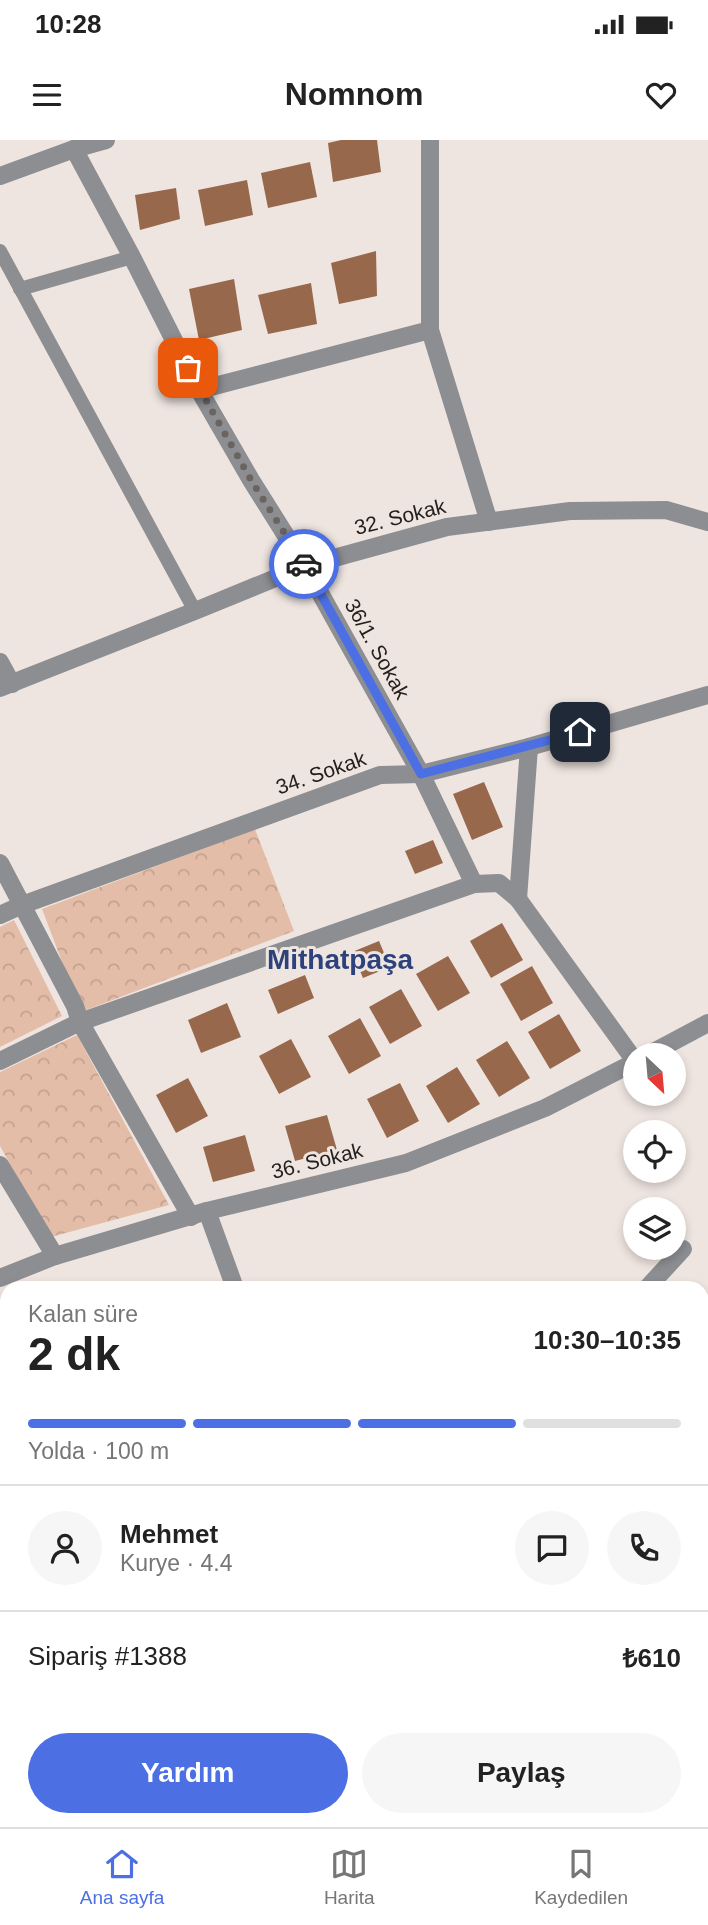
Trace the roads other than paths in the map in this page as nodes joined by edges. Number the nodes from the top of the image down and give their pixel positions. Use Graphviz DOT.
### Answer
graph roads {
  1 [pos="106,140"];
  2 [pos="430,140"];
  3 [pos="74,149"];
  4 [pos="0,176"];
  5 [pos="0,251"];
  6 [pos="132,257"];
  7 [pos="20,289"];
  8 [pos="430,330"];
  9 [pos="199,390"];
  10 [pos="489,522"];
  11 [pos="708,522"];
  12 [pos="305,566"];
  13 [pos="195,611"];
  14 [pos="0,662"];
  15 [pos="6,686"];
  16 [pos="708,695"];
  17 [pos="529,747"];
  18 [pos="421,774"];
  19 [pos="0,863"];
  20 [pos="474,884"];
  21 [pos="518,899"];
  22 [pos="22,905"];
  23 [pos="0,915"];
  24 [pos="80,1022"];
  25 [pos="708,1023"];
  26 [pos="670,1043"];
  27 [pos="623,1044"];
  28 [pos="0,1061"];
  29 [pos="623,1067"];
  30 [pos="0,1165"];
  31 [pos="199,1214"];
  32 [pos="55,1256"];
  33 [pos="672,1260"];
  34 [pos="0,1278"];
  35 [pos="231,1281"];
  36 [pos="653,1281"];
  1 -- 3 [label="street"];
  2 -- 8 [label="street"];
  3 -- 4 [label="street"];
  3 -- 6 [label="street, 36/1. Sokak"];
  5 -- 7 [label="lane"];
  6 -- 7 [label="lane"];
  6 -- 9 [label="street, 36/1. Sokak"];
  7 -- 13 [label="lane"];
  8 -- 9 [label="street"];
  8 -- 10 [label="street"];
  9 -- 12 [label="street, 36/1. Sokak"];
  10 -- 11 [label="street, 32. Sokak"];
  10 -- 12 [label="street, 32. Sokak"];
  12 -- 13 [label="street, 32. Sokak"];
  12 -- 18 [label="street, 36/1. Sokak"];
  13 -- 15 [label="street, 32. Sokak"];
  14 -- 15 [label="street"];
  16 -- 17 [label="street, 34. Sokak"];
  17 -- 18 [label="street, 34. Sokak"];
  17 -- 21 [label="street"];
  18 -- 20 [label="street, 36/1. Sokak"];
  18 -- 22 [label="street, 34. Sokak"];
  19 -- 22 [label="street"];
  20 -- 21 [label="street"];
  20 -- 24 [label="street"];
  21 -- 27 [label="street"];
  22 -- 23 [label="street, 34. Sokak"];
  22 -- 24 [label="street"];
  24 -- 28 [label="street"];
  24 -- 31 [label="street"];
  25 -- 26 [label="street"];
  29 -- 31 [label="street, 36. Sokak"];
  30 -- 32 [label="street"];
  31 -- 32 [label="street, 36. Sokak"];
  31 -- 35 [label="street"];
  32 -- 34 [label="street, 36. Sokak"];
  33 -- 36 [label="street"];
}
